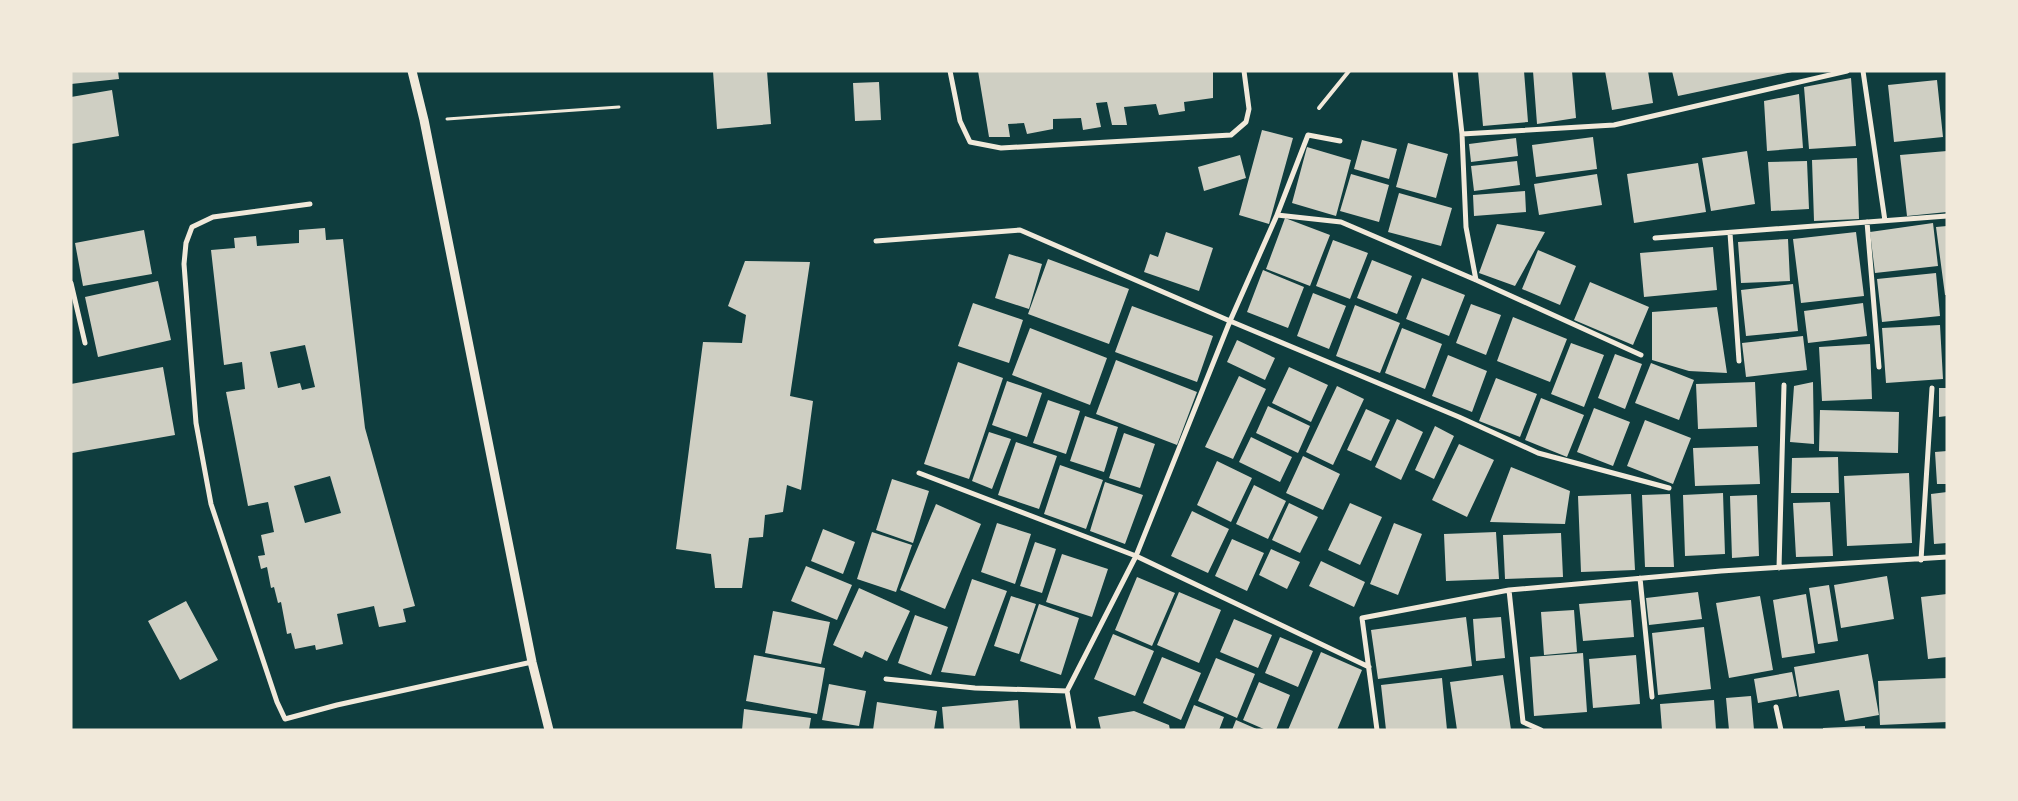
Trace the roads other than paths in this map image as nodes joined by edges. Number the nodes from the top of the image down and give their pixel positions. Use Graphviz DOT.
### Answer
graph roads {
  1 [pos="412,71"];
  2 [pos="950,71"];
  3 [pos="1244,71"];
  4 [pos="1349,71"];
  5 [pos="1455,71"];
  6 [pos="1847,71"];
  7 [pos="1863,71"];
  8 [pos="1319,108"];
  9 [pos="1462,134"];
  10 [pos="1340,141"];
  11 [pos="310,204"];
  12 [pos="1277,214"];
  13 [pos="1947,216"];
  14 [pos="1885,221"];
  15 [pos="1867,222"];
  16 [pos="1730,232"];
  17 [pos="1655,238"];
  18 [pos="876,241"];
  19 [pos="1476,280"];
  20 [pos="71,283"];
  21 [pos="1230,321"];
  22 [pos="85,343"];
  23 [pos="1641,355"];
  24 [pos="1739,361"];
  25 [pos="1879,367"];
  26 [pos="1784,385"];
  27 [pos="1932,388"];
  28 [pos="919,472"];
  29 [pos="1669,488"];
  30 [pos="1136,556"];
  31 [pos="1947,557"];
  32 [pos="1921,560"];
  33 [pos="1779,568"];
  34 [pos="1640,578"];
  35 [pos="1509,590"];
  36 [pos="532,662"];
  37 [pos="1369,667"];
  38 [pos="886,679"];
  39 [pos="1067,691"];
  40 [pos="1652,697"];
  41 [pos="1776,707"];
  42 [pos="549,730"];
  43 [pos="1074,730"];
  44 [pos="1377,730"];
  45 [pos="1541,730"];
  46 [pos="1780,730"];
  1 -- 36 [label="street"];
  2 -- 3 [label="street"];
  4 -- 8 [label="lane"];
  5 -- 9 [label="street"];
  6 -- 9 [label="street"];
  7 -- 14 [label="street"];
  9 -- 19 [label="street"];
  10 -- 12 [label="street"];
  11 -- 36 [label="street"];
  12 -- 19 [label="street"];
  12 -- 21 [label="street"];
  13 -- 14 [label="street"];
  14 -- 15 [label="street"];
  15 -- 16 [label="street"];
  15 -- 25 [label="street"];
  16 -- 17 [label="street"];
  16 -- 24 [label="street"];
  18 -- 21 [label="street"];
  19 -- 23 [label="street"];
  20 -- 22 [label="street"];
  21 -- 29 [label="street"];
  21 -- 30 [label="street"];
  26 -- 33 [label="street"];
  27 -- 32 [label="street"];
  28 -- 30 [label="street"];
  30 -- 37 [label="street"];
  30 -- 39 [label="street"];
  31 -- 32 [label="street"];
  32 -- 33 [label="street"];
  33 -- 34 [label="street"];
  34 -- 35 [label="street"];
  34 -- 40 [label="street"];
  35 -- 37 [label="street"];
  35 -- 45 [label="street"];
  36 -- 42 [label="street"];
  37 -- 44 [label="street"];
  38 -- 39 [label="street"];
  39 -- 43 [label="street"];
  41 -- 46 [label="street"];
}
